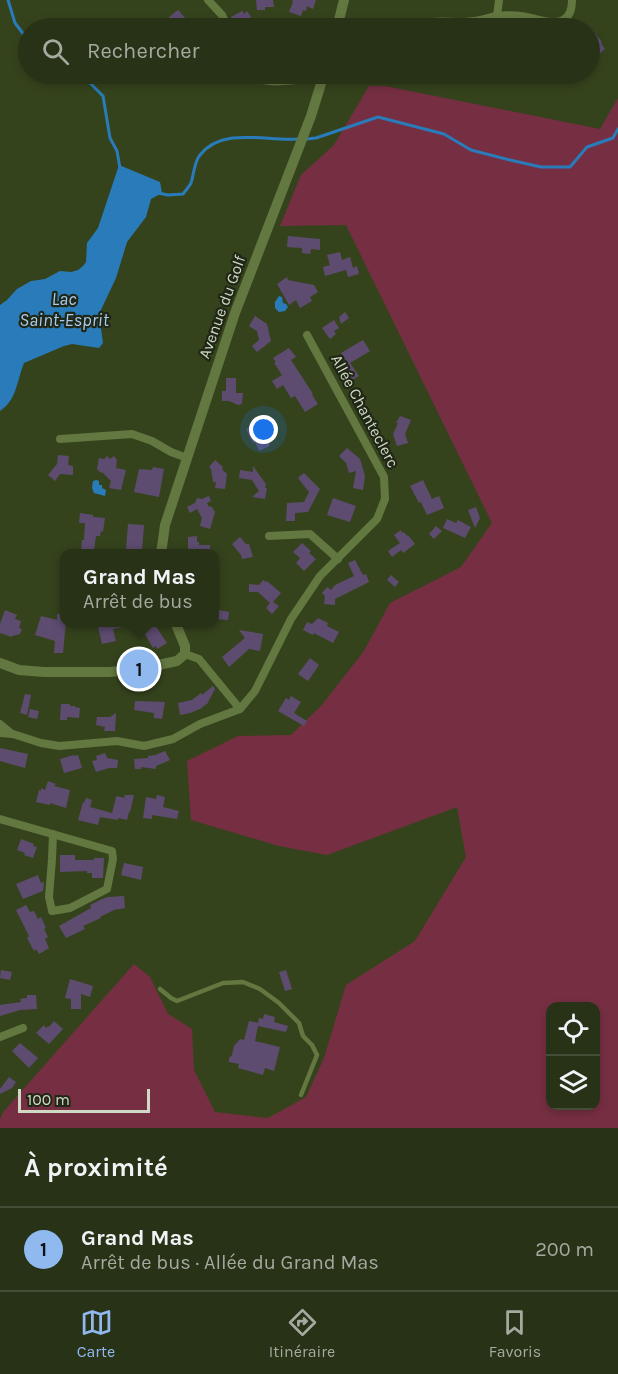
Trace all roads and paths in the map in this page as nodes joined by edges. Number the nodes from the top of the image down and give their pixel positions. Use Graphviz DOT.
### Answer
graph roads {
  1 [pos="208,0"];
  2 [pos="345,0"];
  3 [pos="499,0"];
  4 [pos="572,0"];
  5 [pos="497,16"];
  6 [pos="223,18"];
  7 [pos="340,18"];
  8 [pos="489,18"];
  9 [pos="532,18"];
  10 [pos="566,18"];
  11 [pos="321,84"];
  12 [pos="307,335"];
  13 [pos="60,439"];
  14 [pos="187,458"];
  15 [pos="269,536"];
  16 [pos="162,549"];
  17 [pos="338,559"];
  18 [pos="177,627"];
  19 [pos="185,654"];
  20 [pos="0,663"];
  21 [pos="240,709"];
  22 [pos="0,724"];
  23 [pos="0,733"];
  24 [pos="13,734"];
  25 [pos="0,819"];
  26 [pos="53,834"];
  27 [pos="160,989"];
  28 [pos="23,1028"];
  29 [pos="0,1037"];
  30 [pos="301,1095"];
  1 -- 6 [label="street"];
  2 -- 7 [label="street"];
  3 -- 5 [label="street"];
  4 -- 10 [label="street"];
  5 -- 8 [label="street"];
  5 -- 9 [label="street"];
  11 -- 14 [label="street, Avenue du Golf"];
  12 -- 17 [label="street, Allée Chanteclerc"];
  13 -- 14 [label="street"];
  14 -- 16 [label="street, Avenue du Golf"];
  15 -- 17 [label="street"];
  17 -- 21 [label="street, Allée Chanteclerc"];
  18 -- 19 [label="street"];
  19 -- 20 [label="street"];
  19 -- 21 [label="street"];
  21 -- 24 [label="street"];
  22 -- 24 [label="street"];
  23 -- 24 [label="street"];
  25 -- 26 [label="street"];
  26 -- 26 [label="street"];
  27 -- 30 [label="lane"];
  28 -- 29 [label="street"];
}
